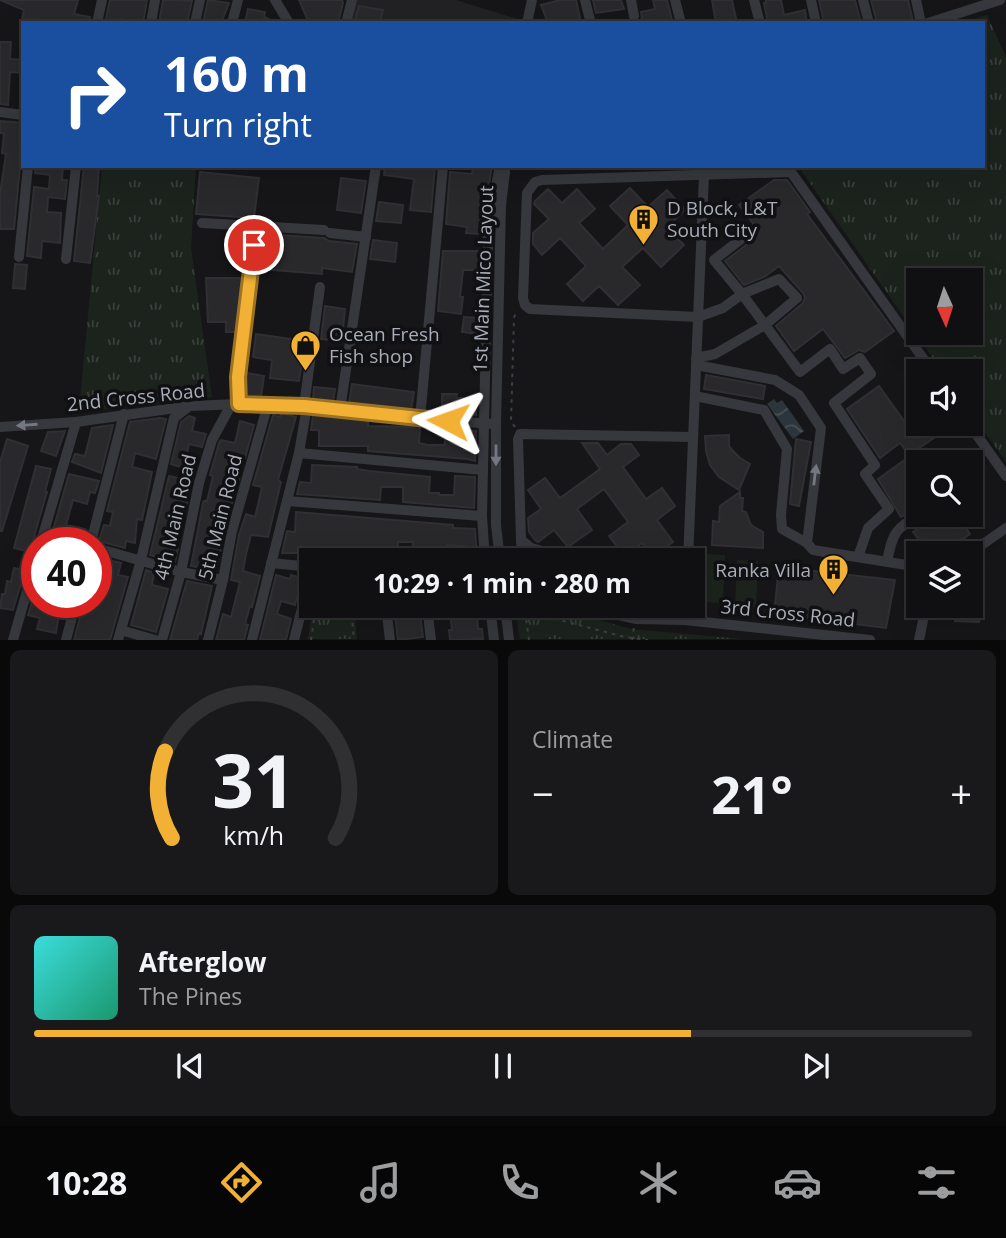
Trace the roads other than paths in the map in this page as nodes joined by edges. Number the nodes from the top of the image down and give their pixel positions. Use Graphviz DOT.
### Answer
graph roads {
  1 [pos="102,0"];
  2 [pos="155,0"];
  3 [pos="200,0"];
  4 [pos="238,0"];
  5 [pos="275,0"];
  6 [pos="530,0"];
  7 [pos="585,0"];
  8 [pos="631,0"];
  9 [pos="675,0"];
  10 [pos="754,0"];
  11 [pos="811,0"];
  12 [pos="863,0"];
  13 [pos="916,0"];
  14 [pos="1000,0"];
  15 [pos="350,3"];
  16 [pos="972,4"];
  17 [pos="634,16"];
  18 [pos="590,20"];
  19 [pos="97,21"];
  20 [pos="151,21"];
  21 [pos="195,21"];
  22 [pos="233,21"];
  23 [pos="288,21"];
  24 [pos="346,21"];
  25 [pos="527,21"];
  26 [pos="680,21"];
  27 [pos="759,21"];
  28 [pos="816,21"];
  29 [pos="868,21"];
  30 [pos="921,21"];
  31 [pos="933,21"];
  32 [pos="0,112"];
  33 [pos="21,115"];
  34 [pos="28,168"];
  35 [pos="76,168"];
  36 [pos="376,168"];
  37 [pos="443,168"];
  38 [pos="500,168"];
  39 [pos="506,168"];
  40 [pos="704,175"];
  41 [pos="202,223"];
  42 [pos="257,226"];
  43 [pos="745,236"];
  44 [pos="366,237"];
  45 [pos="19,257"];
  46 [pos="66,259"];
  47 [pos="320,287"];
  48 [pos="742,294"];
  49 [pos="698,317"];
  50 [pos="765,325"];
  51 [pos="923,359"];
  52 [pos="696,362"];
  53 [pos="695,396"];
  54 [pos="268,404"];
  55 [pos="235,405"];
  56 [pos="190,406"];
  57 [pos="305,406"];
  58 [pos="340,410"];
  59 [pos="124,414"];
  60 [pos="420,419"];
  61 [pos="76,422"];
  62 [pos="490,424"];
  63 [pos="0,427"];
  64 [pos="978,436"];
  65 [pos="693,437"];
  66 [pos="299,453"];
  67 [pos="483,470"];
  68 [pos="1006,476"];
  69 [pos="287,501"];
  70 [pos="482,516"];
  71 [pos="906,523"];
  72 [pos="45,527"];
  73 [pos="95,527"];
  74 [pos="1006,528"];
  75 [pos="521,540"];
  76 [pos="807,543"];
  77 [pos="983,544"];
  78 [pos="484,548"];
  79 [pos="499,548"];
  80 [pos="521,548"];
  81 [pos="531,548"];
  82 [pos="688,548"];
  83 [pos="112,552"];
  84 [pos="858,556"];
  85 [pos="141,560"];
  86 [pos="887,561"];
  87 [pos="271,564"];
  88 [pos="906,565"];
  89 [pos="299,567"];
  90 [pos="181,572"];
  91 [pos="223,580"];
  92 [pos="21,611"];
  93 [pos="72,618"];
  94 [pos="299,618"];
  95 [pos="387,618"];
  96 [pos="428,618"];
  97 [pos="491,618"];
  98 [pos="506,618"];
  99 [pos="631,618"];
  100 [pos="923,618"];
  101 [pos="685,620"];
  102 [pos="120,634"];
  103 [pos="13,639"];
  104 [pos="66,639"];
  105 [pos="155,639"];
  106 [pos="162,639"];
  107 [pos="208,639"];
  108 [pos="252,639"];
  109 [pos="294,639"];
  110 [pos="390,639"];
  111 [pos="431,639"];
  112 [pos="494,639"];
  113 [pos="509,639"];
  114 [pos="870,639"];
  115 [pos="919,639"];
  1 -- 19 [label="street"];
  2 -- 20 [label="street"];
  3 -- 21 [label="street"];
  4 -- 22 [label="street"];
  5 -- 23 [label="street"];
  6 -- 25 [label="street"];
  7 -- 18 [label="street"];
  8 -- 17 [label="street"];
  9 -- 26 [label="street"];
  10 -- 27 [label="street"];
  11 -- 28 [label="street"];
  12 -- 29 [label="street"];
  13 -- 30 [label="street"];
  14 -- 16 [label="street"];
  15 -- 24 [label="street"];
  16 -- 31 [label="street"];
  32 -- 33 [label="street"];
  34 -- 45 [label="street"];
  35 -- 46 [label="street"];
  36 -- 44 [label="street"];
  37 -- 60 [label="street"];
  38 -- 62 [label="street, 1st Main Mico Layout"];
  39 -- 62 [label="street, 1st Main Mico Layout"];
  40 -- 49 [label="street"];
  40 -- 49 [label="street"];
  40 -- 51 [label="street"];
  41 -- 42 [label="street"];
  42 -- 44 [label="street"];
  42 -- 55 [label="street"];
  43 -- 48 [label="street"];
  44 -- 58 [label="street"];
  47 -- 57 [label="street"];
  48 -- 49 [label="street"];
  48 -- 50 [label="street"];
  48 -- 50 [label="street"];
  49 -- 52 [label="street"];
  50 -- 52 [label="street"];
  50 -- 84 [label="street"];
  52 -- 53 [label="street"];
  76 -- 52 [label="street, one-way"];
  53 -- 65 [label="street"];
  53 -- 76 [label="street"];
  54 -- 55 [label="street, 2nd Cross Road"];
  54 -- 57 [label="street, 2nd Cross Road"];
  54 -- 91 [label="street, 5th Main Road"];
  55 -- 56 [label="street, 2nd Cross Road"];
  55 -- 90 [label="street, 4th Main Road"];
  56 -- 59 [label="street, 2nd Cross Road"];
  56 -- 85 [label="street"];
  57 -- 58 [label="street, 2nd Cross Road"];
  57 -- 66 [label="street"];
  58 -- 60 [label="street, 2nd Cross Road"];
  59 -- 61 [label="street, 2nd Cross Road"];
  59 -- 73 [label="street"];
  60 -- 62 [label="street, 2nd Cross Road"];
  61 -- 63 [label="street, 2nd Cross Road, one-way"];
  61 -- 72 [label="street"];
  62 -- 67 [label="street, 1st Main Mico Layout"];
  62 -- 79 [label="street, 1st Main Mico Layout, one-way"];
  64 -- 68 [label="street"];
  65 -- 75 [label="street"];
  65 -- 82 [label="street"];
  66 -- 67 [label="street"];
  66 -- 69 [label="street"];
  67 -- 70 [label="street, 1st Main Mico Layout"];
  69 -- 70 [label="street"];
  69 -- 87 [label="street"];
  70 -- 78 [label="street, 1st Main Mico Layout"];
  71 -- 86 [label="street"];
  74 -- 77 [label="street"];
  75 -- 80 [label="street"];
  75 -- 81 [label="street"];
  76 -- 84 [label="street"];
  83 -- 85 [label="street"];
  84 -- 86 [label="street"];
  85 -- 90 [label="street"];
  85 -- 102 [label="street"];
  86 -- 88 [label="street"];
  87 -- 89 [label="street"];
  87 -- 108 [label="street"];
  90 -- 91 [label="street"];
  90 -- 106 [label="street, 4th Main Road"];
  91 -- 107 [label="street, 5th Main Road"];
  92 -- 103 [label="street"];
  93 -- 104 [label="street"];
  94 -- 109 [label="street"];
  95 -- 110 [label="street"];
  96 -- 111 [label="street"];
  97 -- 112 [label="street"];
  98 -- 113 [label="street"];
  99 -- 101 [label="street, 3rd Cross Road"];
  100 -- 115 [label="street"];
  101 -- 114 [label="street, 3rd Cross Road"];
  102 -- 105 [label="street"];
}
